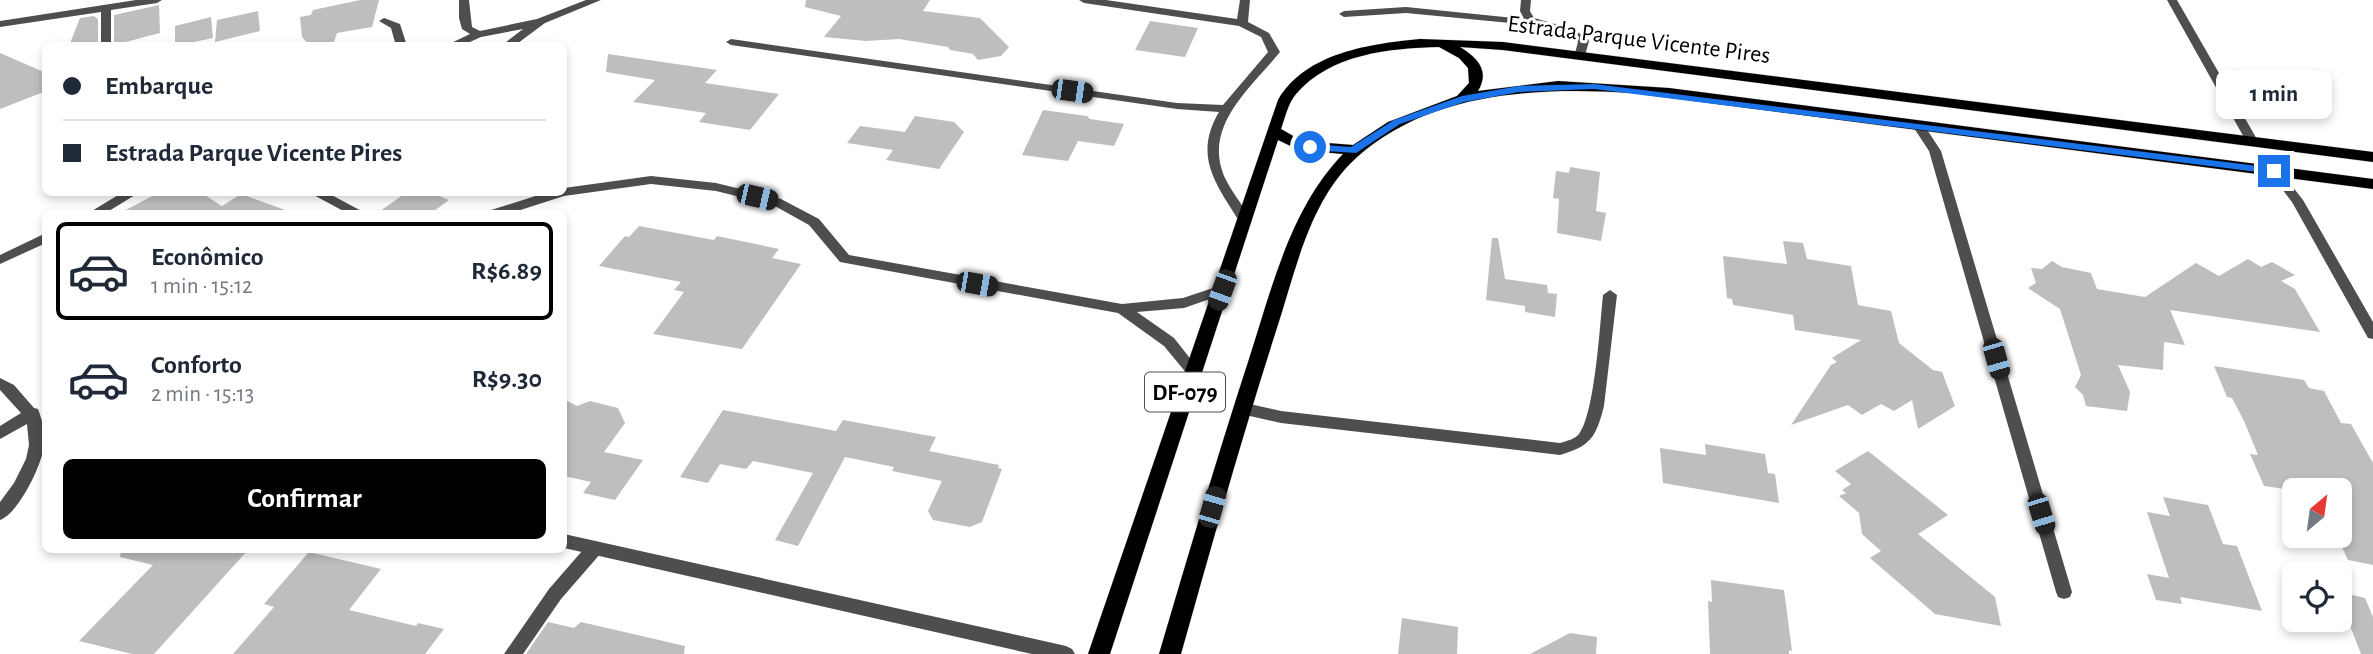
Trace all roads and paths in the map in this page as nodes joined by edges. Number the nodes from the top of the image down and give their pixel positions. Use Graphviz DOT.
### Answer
graph roads {
  1 [pos="157,0"];
  2 [pos="464,0"];
  3 [pos="596,0"];
  4 [pos="1084,0"];
  5 [pos="1245,0"];
  6 [pos="1526,0"];
  7 [pos="2172,0"];
  8 [pos="106,8"];
  9 [pos="1344,14"];
  10 [pos="384,20"];
  11 [pos="541,21"];
  12 [pos="1242,23"];
  13 [pos="0,24"];
  14 [pos="1538,24"];
  15 [pos="479,34"];
  16 [pos="106,42"];
  17 [pos="401,42"];
  18 [pos="460,42"];
  19 [pos="512,42"];
  20 [pos="731,42"];
  21 [pos="1436,42"];
  22 [pos="1580,57"];
  23 [pos="1462,99"];
  24 [pos="1225,109"];
  25 [pos="1919,125"];
  26 [pos="1273,131"];
  27 [pos="2252,141"];
  28 [pos="1353,150"];
  29 [pos="2373,157"];
  30 [pos="2274,171"];
  31 [pos="2373,184"];
  32 [pos="567,191"];
  33 [pos="127,196"];
  34 [pos="323,196"];
  35 [pos="550,196"];
  36 [pos="100,210"];
  37 [pos="352,210"];
  38 [pos="506,210"];
  39 [pos="1244,218"];
  40 [pos="42,239"];
  41 [pos="0,260"];
  42 [pos="1222,290"];
  43 [pos="1610,295"];
  44 [pos="1122,309"];
  45 [pos="2373,334"];
  46 [pos="1193,370"];
  47 [pos="0,383"];
  48 [pos="1241,408"];
  49 [pos="33,413"];
  50 [pos="0,433"];
  51 [pos="0,514"];
  52 [pos="567,542"];
  53 [pos="595,548"];
  54 [pos="2064,592"];
  55 [pos="513,654"];
  56 [pos="1066,654"];
  57 [pos="1099,654"];
  58 [pos="1170,654"];
  1 -- 8 [label="street"];
  2 -- 15 [label="street"];
  3 -- 11 [label="street"];
  4 -- 12 [label="street"];
  5 -- 12 [label="street"];
  6 -- 14 [label="street"];
  7 -- 27 [label="street"];
  8 -- 13 [label="street"];
  8 -- 16 [label="street"];
  9 -- 14 [label="street"];
  10 -- 17 [label="street"];
  11 -- 15 [label="street"];
  11 -- 19 [label="street"];
  12 -- 24 [label="street"];
  14 -- 22 [label="street"];
  15 -- 18 [label="street"];
  20 -- 24 [label="street"];
  21 -- 22 [label="main road, Estrada Parque Vicente Pires / DF-079"];
  21 -- 23 [label="main road"];
  21 -- 26 [label="main road, Estrada Parque Vicente Pires / DF-079"];
  22 -- 27 [label="main road, Estrada Parque Vicente Pires / DF-079"];
  23 -- 25 [label="main road, Estrada Parque Vicente Pires / DF-079"];
  23 -- 28 [label="main road, Estrada Parque Vicente Pires / DF-079"];
  24 -- 39 [label="street"];
  25 -- 30 [label="main road, Estrada Parque Vicente Pires / DF-079"];
  25 -- 54 [label="street"];
  26 -- 28 [label="main road"];
  26 -- 39 [label="main road, Estrada Parque Vicente Pires / DF-079"];
  27 -- 29 [label="main road, Estrada Parque Vicente Pires / DF-079"];
  28 -- 48 [label="main road, Estrada Parque Vicente Pires / DF-079"];
  30 -- 31 [label="main road, Estrada Parque Vicente Pires / DF-079"];
  30 -- 45 [label="street"];
  32 -- 44 [label="street"];
  33 -- 36 [label="street"];
  34 -- 37 [label="street"];
  35 -- 38 [label="street"];
  39 -- 42 [label="main road, Estrada Parque Vicente Pires / DF-079"];
  40 -- 41 [label="street"];
  42 -- 44 [label="street"];
  42 -- 46 [label="main road, Estrada Parque Vicente Pires / DF-079"];
  43 -- 48 [label="street"];
  44 -- 46 [label="street"];
  46 -- 57 [label="main road, Estrada Parque Vicente Pires / DF-079"];
  47 -- 49 [label="street"];
  48 -- 58 [label="main road, Estrada Parque Vicente Pires / DF-079"];
  49 -- 50 [label="street"];
  49 -- 51 [label="street"];
  52 -- 53 [label="street"];
  53 -- 55 [label="street"];
  53 -- 56 [label="street"];
}
